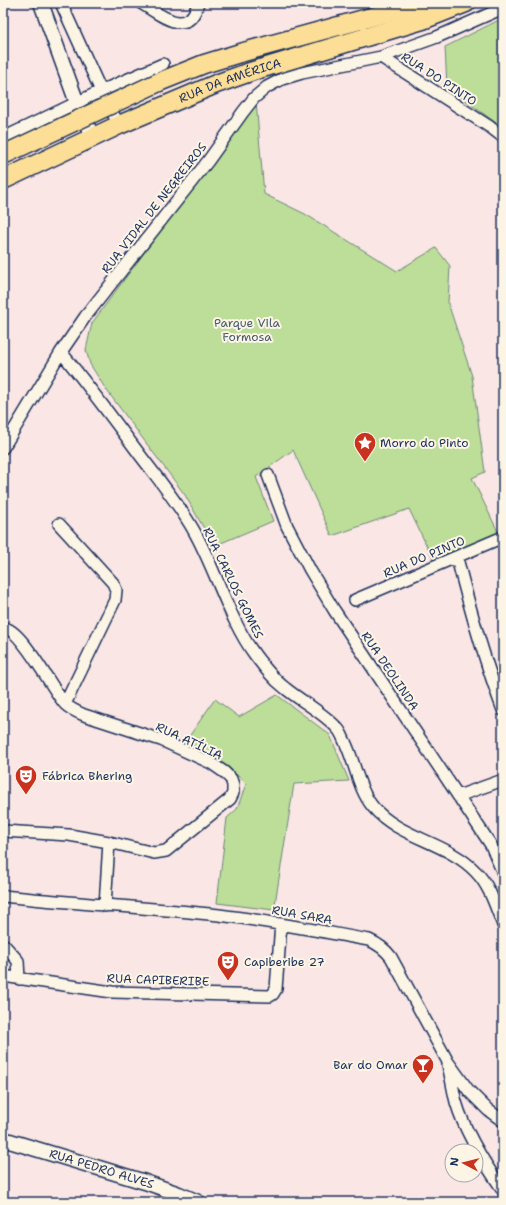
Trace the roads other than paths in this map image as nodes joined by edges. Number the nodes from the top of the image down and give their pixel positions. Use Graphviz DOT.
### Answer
graph roads {
  1 [pos="41,3"];
  2 [pos="61,3"];
  3 [pos="141,3"];
  4 [pos="198,3"];
  5 [pos="422,3"];
  6 [pos="466,3"];
  7 [pos="503,8"];
  8 [pos="381,57"];
  9 [pos="163,64"];
  10 [pos="101,91"];
  11 [pos="76,103"];
  12 [pos="119,126"];
  13 [pos="503,137"];
  14 [pos="3,138"];
  15 [pos="93,138"];
  16 [pos="3,154"];
  17 [pos="3,180"];
  18 [pos="60,352"];
  19 [pos="3,448"];
  20 [pos="268,475"];
  21 [pos="59,524"];
  22 [pos="503,538"];
  23 [pos="457,558"];
  24 [pos="355,600"];
  25 [pos="4,627"];
  26 [pos="65,704"];
  27 [pos="503,710"];
  28 [pos="503,780"];
  29 [pos="458,796"];
  30 [pos="3,831"];
  31 [pos="109,842"];
  32 [pos="503,873"];
  33 [pos="3,896"];
  34 [pos="105,906"];
  35 [pos="281,924"];
  36 [pos="503,925"];
  37 [pos="3,944"];
  38 [pos="3,976"];
  39 [pos="19,980"];
  40 [pos="448,1062"];
  41 [pos="503,1121"];
  42 [pos="3,1139"];
  43 [pos="503,1190"];
  44 [pos="198,1202"];
  1 -- 11 [label="street"];
  2 -- 10 [label="street"];
  3 -- 4 [label="street"];
  5 -- 16 [label="main road, bridge"];
  6 -- 12 [label="main road, RUA DA AMÉRICA"];
  7 -- 8 [label="street, RUA VIDAL DE NEGREIROS"];
  8 -- 13 [label="street, RUA DO PINTO"];
  8 -- 18 [label="street, RUA VIDAL DE NEGREIROS"];
  9 -- 10 [label="street"];
  10 -- 11 [label="street"];
  10 -- 12 [label="street"];
  11 -- 14 [label="street"];
  11 -- 15 [label="street"];
  12 -- 15 [label="main road, RUA DA AMÉRICA"];
  15 -- 17 [label="main road, RUA DA AMÉRICA"];
  18 -- 19 [label="street, RUA VIDAL DE NEGREIROS"];
  18 -- 36 [label="street, RUA CARLOS GOMES"];
  20 -- 29 [label="street, RUA DEOLINDA"];
  21 -- 26 [label="street"];
  22 -- 23 [label="street, RUA DO PINTO"];
  23 -- 24 [label="street, RUA DO PINTO"];
  23 -- 27 [label="street"];
  25 -- 26 [label="street, RUA ATÍLIA"];
  26 -- 31 [label="street, RUA ATÍLIA"];
  28 -- 29 [label="street"];
  29 -- 32 [label="street, RUA DEOLINDA"];
  30 -- 31 [label="street, RUA ATÍLIA"];
  31 -- 34 [label="street"];
  33 -- 34 [label="street, RUA SARA"];
  34 -- 35 [label="street, RUA SARA"];
  35 -- 39 [label="street, RUA CAPIBERIBE"];
  35 -- 40 [label="street, RUA SARA"];
  37 -- 39 [label="street"];
  38 -- 39 [label="street"];
  40 -- 41 [label="street, RUA SARA"];
  40 -- 43 [label="street"];
  42 -- 44 [label="street, RUA PEDRO ALVES"];
}
